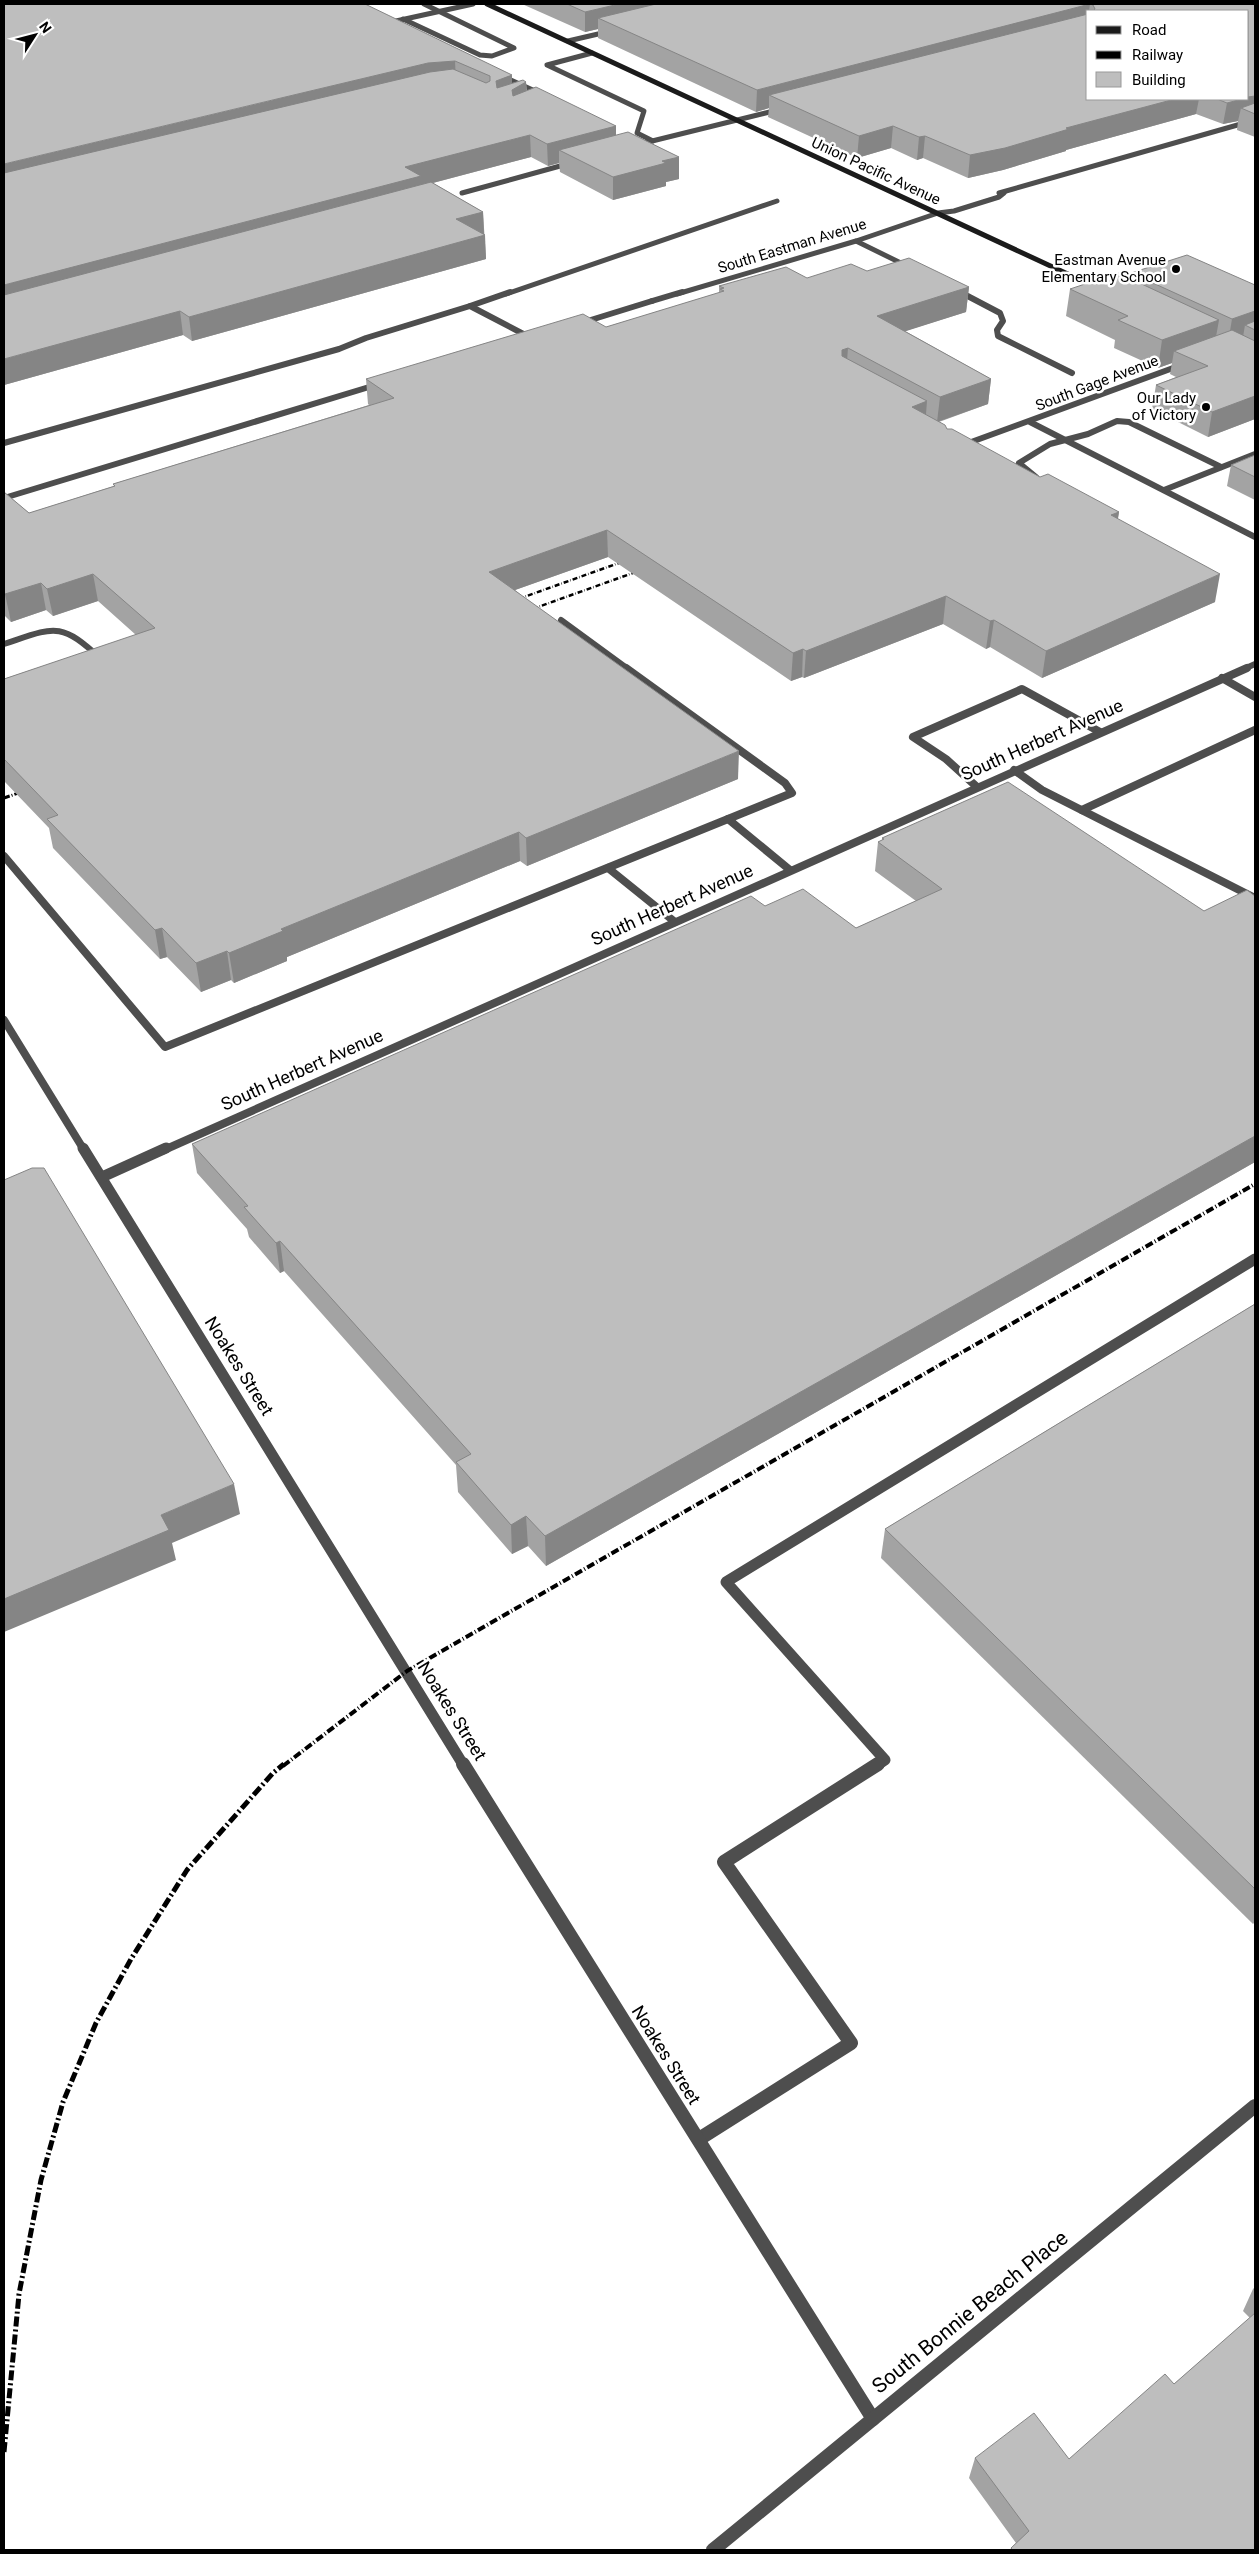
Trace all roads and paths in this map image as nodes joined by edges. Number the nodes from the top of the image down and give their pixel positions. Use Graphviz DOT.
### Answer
graph roads {
  1 [pos="424,4"];
  2 [pos="473,4"];
  3 [pos="487,4"];
  4 [pos="440,12"];
  5 [pos="387,17"];
  6 [pos="403,19"];
  7 [pos="396,21"];
  8 [pos="616,30"];
  9 [pos="404,32"];
  10 [pos="568,41"];
  11 [pos="592,53"];
  12 [pos="492,71"];
  13 [pos="497,80"];
  14 [pos="526,96"];
  15 [pos="538,103"];
  16 [pos="789,107"];
  17 [pos="1255,120"];
  18 [pos="738,121"];
  19 [pos="653,140"];
  20 [pos="634,146"];
  21 [pos="576,162"];
  22 [pos="452,196"];
  23 [pos="777,201"];
  24 [pos="938,213"];
  25 [pos="856,240"];
  26 [pos="915,270"];
  27 [pos="949,288"];
  28 [pos="1106,292"];
  29 [pos="470,306"];
  30 [pos="578,324"];
  31 [pos="540,335"];
  32 [pos="531,338"];
  33 [pos="522,341"];
  34 [pos="1192,361"];
  35 [pos="1072,373"];
  36 [pos="390,381"];
  37 [pos="1030,422"];
  38 [pos="958,439"];
  39 [pos="1063,439"];
  40 [pos="4,443"];
  41 [pos="967,444"];
  42 [pos="954,448"];
  43 [pos="1255,454"];
  44 [pos="1221,467"];
  45 [pos="1040,479"];
  46 [pos="1164,490"];
  47 [pos="4,498"];
  48 [pos="1255,537"];
  49 [pos="561,620"];
  50 [pos="4,644"];
  51 [pos="102,660"];
  52 [pos="1255,664"];
  53 [pos="1222,678"];
  54 [pos="1255,697"];
  55 [pos="1255,730"];
  56 [pos="1100,732"];
  57 [pos="1014,770"];
  58 [pos="977,787"];
  59 [pos="1082,810"];
  60 [pos="728,820"];
  61 [pos="4,856"];
  62 [pos="608,868"];
  63 [pos="790,870"];
  64 [pos="1255,898"];
  65 [pos="675,922"];
  66 [pos="4,1020"];
  67 [pos="102,1177"];
  68 [pos="1255,1260"];
  69 [pos="1255,2106"];
  70 [pos="699,2139"];
  71 [pos="873,2419"];
  72 [pos="713,2550"];
  1 -- 4 [label="street"];
  2 -- 4 [label="street"];
  3 -- 10 [label="street, Union Pacific Avenue"];
  4 -- 6 [label="street"];
  4 -- 6 [label="street"];
  5 -- 7 [label="street"];
  6 -- 7 [label="street"];
  7 -- 9 [label="street"];
  8 -- 10 [label="street"];
  10 -- 11 [label="street, Union Pacific Avenue"];
  11 -- 18 [label="street, Union Pacific Avenue"];
  11 -- 19 [label="street"];
  12 -- 15 [label="street"];
  13 -- 14 [label="street"];
  16 -- 18 [label="street"];
  17 -- 24 [label="street, South Eastman Avenue"];
  18 -- 19 [label="street"];
  18 -- 24 [label="street, Union Pacific Avenue"];
  19 -- 20 [label="street"];
  21 -- 22 [label="street"];
  23 -- 29 [label="street"];
  24 -- 25 [label="street, South Eastman Avenue"];
  24 -- 28 [label="street, Union Pacific Avenue"];
  25 -- 26 [label="street"];
  25 -- 30 [label="street, South Eastman Avenue"];
  27 -- 35 [label="street"];
  29 -- 32 [label="street"];
  29 -- 40 [label="street"];
  31 -- 32 [label="street"];
  32 -- 33 [label="street"];
  34 -- 37 [label="street, South Gage Avenue"];
  36 -- 47 [label="street"];
  37 -- 39 [label="street"];
  37 -- 41 [label="street, South Gage Avenue"];
  38 -- 41 [label="street"];
  39 -- 44 [label="street"];
  39 -- 45 [label="street"];
  39 -- 46 [label="street"];
  41 -- 42 [label="street, South Gage Avenue"];
  43 -- 44 [label="street"];
  44 -- 46 [label="street"];
  46 -- 48 [label="street"];
  49 -- 60 [label="street"];
  50 -- 51 [label="street"];
  52 -- 53 [label="street, South Herbert Avenue"];
  53 -- 54 [label="street"];
  53 -- 56 [label="street, South Herbert Avenue"];
  55 -- 59 [label="street"];
  56 -- 57 [label="street, South Herbert Avenue"];
  56 -- 58 [label="street"];
  57 -- 58 [label="street, South Herbert Avenue"];
  57 -- 59 [label="street"];
  58 -- 63 [label="street, South Herbert Avenue"];
  59 -- 64 [label="street"];
  60 -- 62 [label="street"];
  60 -- 63 [label="street"];
  61 -- 62 [label="street"];
  62 -- 65 [label="street"];
  63 -- 65 [label="street, South Herbert Avenue"];
  65 -- 67 [label="street, South Herbert Avenue"];
  66 -- 67 [label="street, Noakes Street"];
  67 -- 70 [label="street, Noakes Street"];
  68 -- 70 [label="street"];
  69 -- 71 [label="street, South Bonnie Beach Place"];
  70 -- 71 [label="street, Noakes Street"];
  71 -- 72 [label="street, South Bonnie Beach Place"];
}
